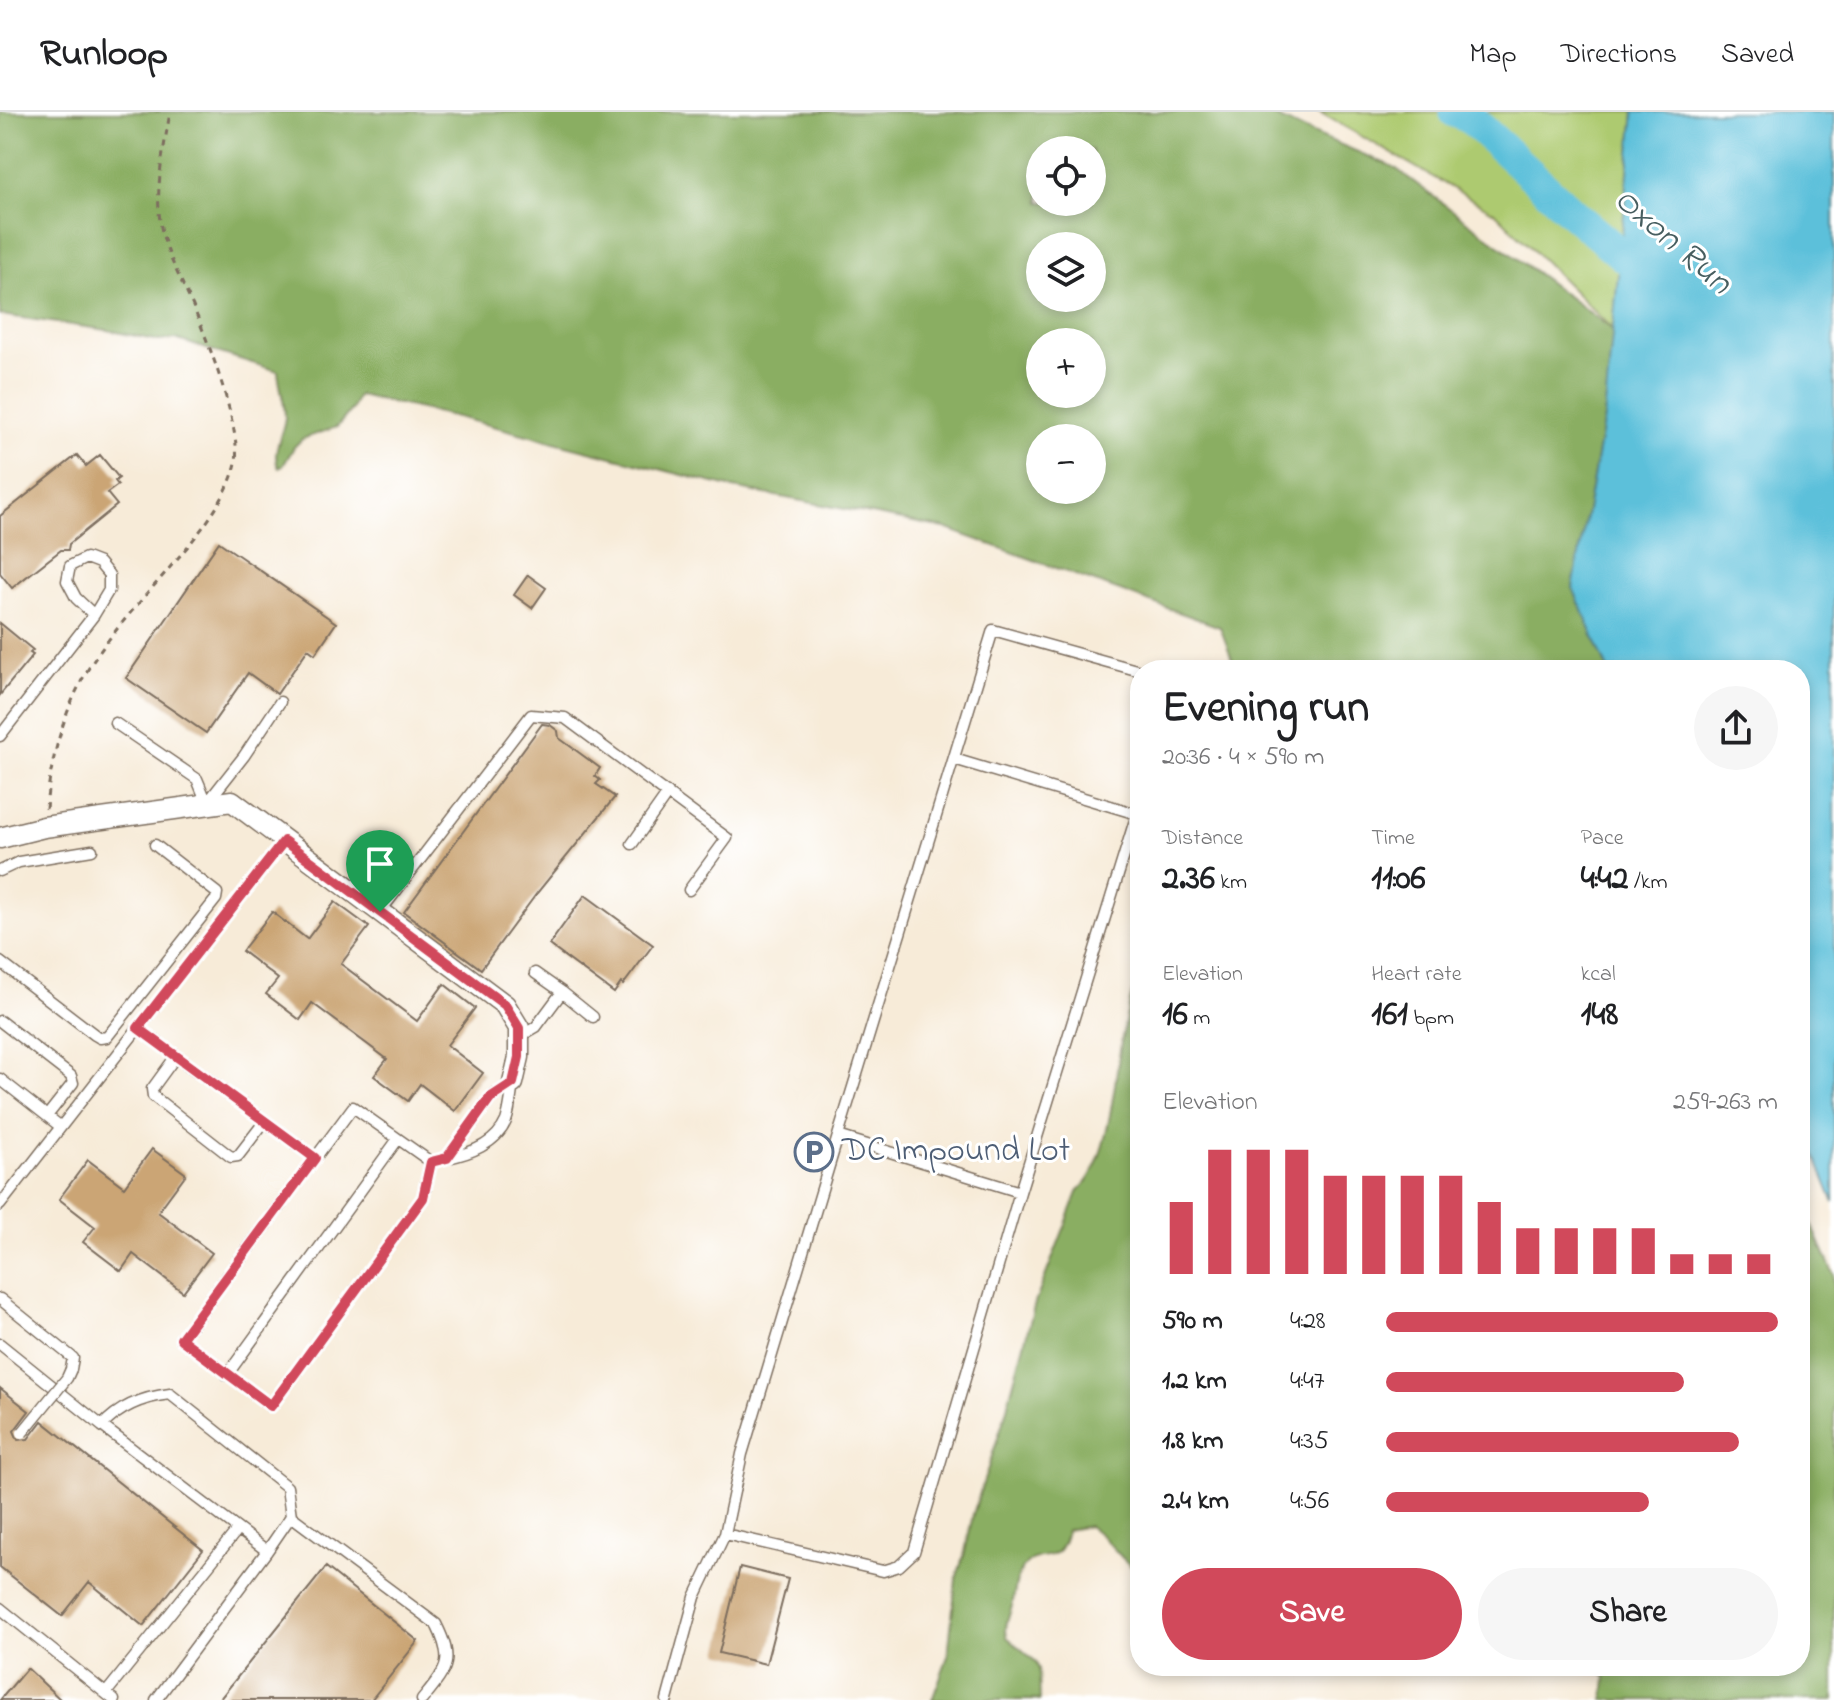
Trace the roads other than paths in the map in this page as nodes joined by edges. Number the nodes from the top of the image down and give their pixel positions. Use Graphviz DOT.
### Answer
graph roads {
  1 [pos="94,615"];
  2 [pos="1130,668"];
  3 [pos="280,702"];
  4 [pos="115,723"];
  5 [pos="0,736"];
  6 [pos="954,759"];
  7 [pos="668,793"];
  8 [pos="207,803"];
  9 [pos="1130,807"];
  10 [pos="1130,835"];
  11 [pos="0,838"];
  12 [pos="284,841"];
  13 [pos="632,844"];
  14 [pos="155,845"];
  15 [pos="92,850"];
  16 [pos="0,871"];
  17 [pos="689,890"];
  18 [pos="380,912"];
  19 [pos="0,962"];
  20 [pos="535,973"];
  21 [pos="562,992"];
  22 [pos="134,1003"];
  23 [pos="148,1015"];
  24 [pos="593,1017"];
  25 [pos="0,1021"];
  26 [pos="138,1028"];
  27 [pos="519,1037"];
  28 [pos="176,1056"];
  29 [pos="0,1079"];
  30 [pos="513,1083"];
  31 [pos="47,1116"];
  32 [pos="265,1121"];
  33 [pos="61,1127"];
  34 [pos="838,1136"];
  35 [pos="398,1139"];
  36 [pos="315,1158"];
  37 [pos="447,1158"];
  38 [pos="431,1162"];
  39 [pos="1020,1192"];
  40 [pos="0,1205"];
  41 [pos="0,1299"];
  42 [pos="0,1344"];
  43 [pos="227,1375"];
  44 [pos="102,1426"];
  45 [pos="22,1433"];
  46 [pos="291,1516"];
  47 [pos="238,1529"];
  48 [pos="725,1534"];
  49 [pos="267,1551"];
  50 [pos="0,1608"];
  51 [pos="110,1697"];
  52 [pos="156,1700"];
  53 [pos="422,1700"];
  54 [pos="667,1700"];
  1 -- 1 [label="lane"];
  1 -- 5 [label="lane"];
  2 -- 6 [label="lane"];
  3 -- 8 [label="lane"];
  4 -- 8 [label="lane"];
  6 -- 9 [label="lane"];
  6 -- 34 [label="lane"];
  7 -- 13 [label="lane"];
  7 -- 17 [label="lane"];
  7 -- 18 [label="lane"];
  8 -- 11 [label="street"];
  8 -- 12 [label="street"];
  10 -- 39 [label="lane"];
  12 -- 18 [label="street"];
  12 -- 23 [label="lane"];
  14 -- 22 [label="lane"];
  15 -- 16 [label="lane"];
  18 -- 27 [label="street"];
  19 -- 22 [label="lane"];
  20 -- 21 [label="lane"];
  21 -- 24 [label="lane"];
  21 -- 27 [label="lane"];
  22 -- 23 [label="lane"];
  23 -- 26 [label="lane"];
  25 -- 31 [label="lane"];
  26 -- 28 [label="lane"];
  26 -- 33 [label="lane"];
  27 -- 30 [label="street"];
  28 -- 32 [label="lane"];
  28 -- 32 [label="lane"];
  29 -- 31 [label="lane"];
  30 -- 37 [label="lane"];
  30 -- 37 [label="lane"];
  31 -- 33 [label="lane"];
  32 -- 36 [label="lane"];
  33 -- 40 [label="lane"];
  34 -- 39 [label="lane"];
  34 -- 48 [label="lane"];
  35 -- 36 [label="lane"];
  35 -- 38 [label="lane"];
  35 -- 43 [label="lane"];
  36 -- 43 [label="lane"];
  37 -- 38 [label="lane"];
  38 -- 43 [label="lane"];
  39 -- 48 [label="lane"];
  41 -- 45 [label="lane, bridge"];
  42 -- 44 [label="lane"];
  44 -- 46 [label="lane"];
  44 -- 47 [label="lane"];
  46 -- 49 [label="lane"];
  46 -- 53 [label="lane"];
  47 -- 49 [label="lane"];
  47 -- 51 [label="lane"];
  48 -- 54 [label="lane"];
  49 -- 52 [label="lane"];
  50 -- 51 [label="lane"];
}
